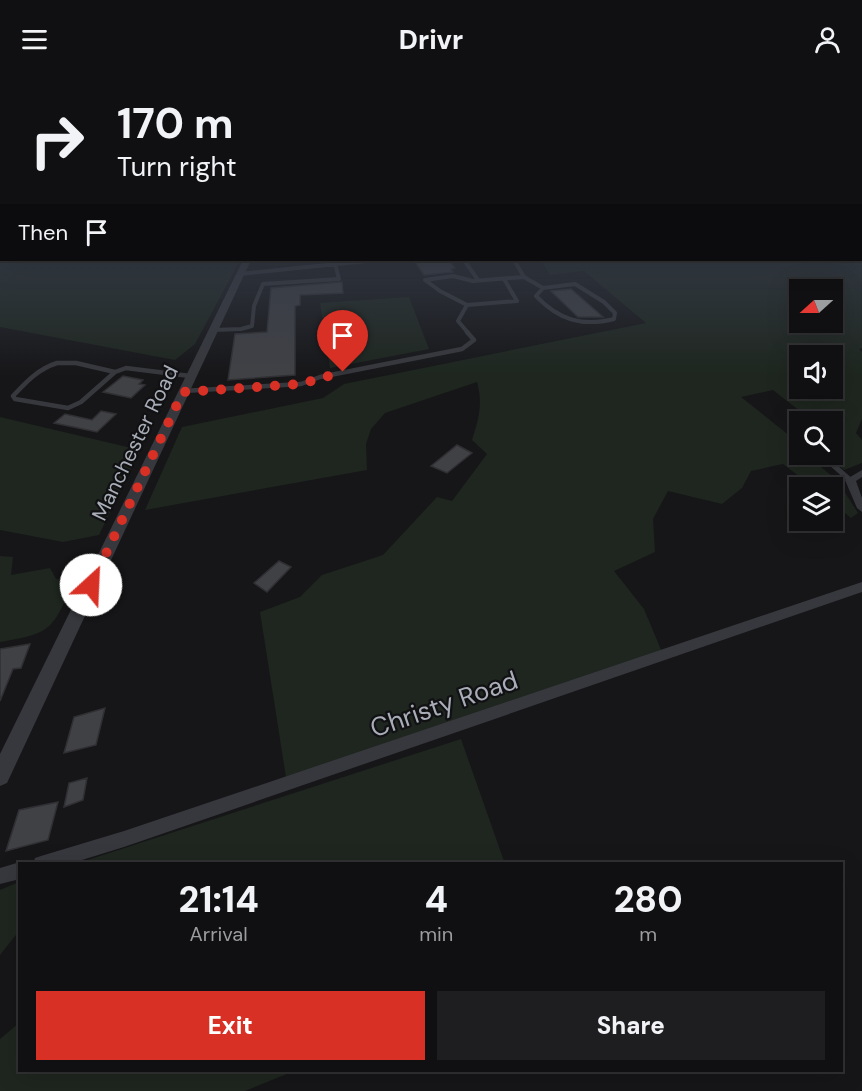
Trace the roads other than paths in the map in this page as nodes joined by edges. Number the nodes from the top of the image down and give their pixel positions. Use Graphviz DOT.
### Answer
graph roads {
  1 [pos="236,281"];
  2 [pos="304,281"];
  3 [pos="425,281"];
  4 [pos="505,281"];
  5 [pos="531,281"];
  6 [pos="543,288"];
  7 [pos="466,305"];
  8 [pos="213,330"];
  9 [pos="116,372"];
  10 [pos="190,376"];
  11 [pos="183,392"];
  12 [pos="833,465"];
  13 [pos="862,473"];
  14 [pos="850,480"];
  15 [pos="862,508"];
  16 [pos="862,587"];
  17 [pos="0,776"];
  18 [pos="48,862"];
  19 [pos="18,871"];
  20 [pos="0,876"];
  1 -- 8 [label="street, Manchester Road"];
  2 -- 8 [label="lane"];
  3 -- 7 [label="lane"];
  4 -- 7 [label="lane"];
  5 -- 6 [label="lane"];
  6 -- 6 [label="lane"];
  7 -- 11 [label="lane"];
  8 -- 10 [label="street, Manchester Road"];
  9 -- 9 [label="lane"];
  9 -- 10 [label="lane"];
  10 -- 11 [label="street, Manchester Road"];
  11 -- 17 [label="street, Manchester Road"];
  12 -- 14 [label="lane"];
  13 -- 14 [label="street"];
  14 -- 15 [label="street"];
  16 -- 18 [label="street, Christy Road"];
  19 -- 20 [label="street"];
}
